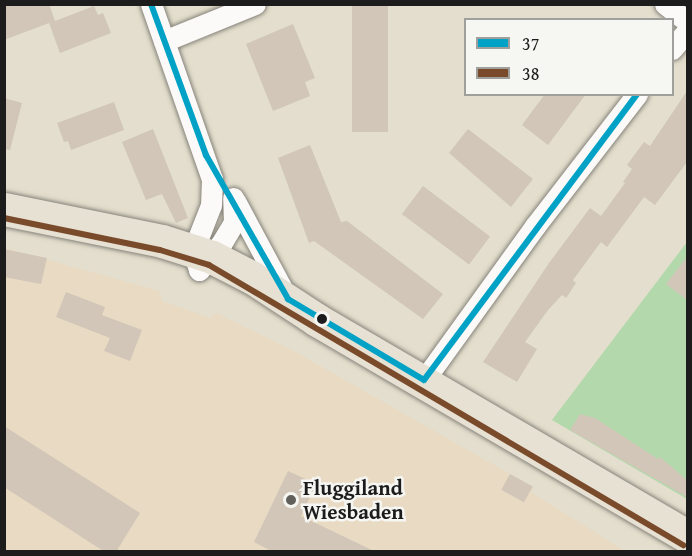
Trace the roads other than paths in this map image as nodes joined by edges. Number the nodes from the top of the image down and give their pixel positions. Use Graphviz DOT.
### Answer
graph roads {
  1 [pos="151,4"];
  2 [pos="255,4"];
  3 [pos="665,4"];
  4 [pos="687,22"];
  5 [pos="687,30"];
  6 [pos="164,41"];
  7 [pos="674,46"];
  8 [pos="635,96"];
  9 [pos="206,155"];
  10 [pos="233,198"];
  11 [pos="4,209"];
  12 [pos="201,260"];
  13 [pos="288,299"];
  14 [pos="317,320"];
  15 [pos="424,381"];
  16 [pos="687,537"];
  1 -- 6 [label="street"];
  2 -- 6 [label="street"];
  3 -- 4 [label="street"];
  5 -- 7 [label="street"];
  6 -- 9 [label="street"];
  8 -- 15 [label="street"];
  9 -- 10 [label="street"];
  9 -- 12 [label="street"];
  10 -- 12 [label="street"];
  10 -- 13 [label="street"];
  11 -- 12 [label="main road"];
  12 -- 13 [label="main road"];
  12 -- 14 [label="main road"];
  13 -- 14 [label="main road"];
  14 -- 15 [label="main road"];
  15 -- 16 [label="main road"];
}
